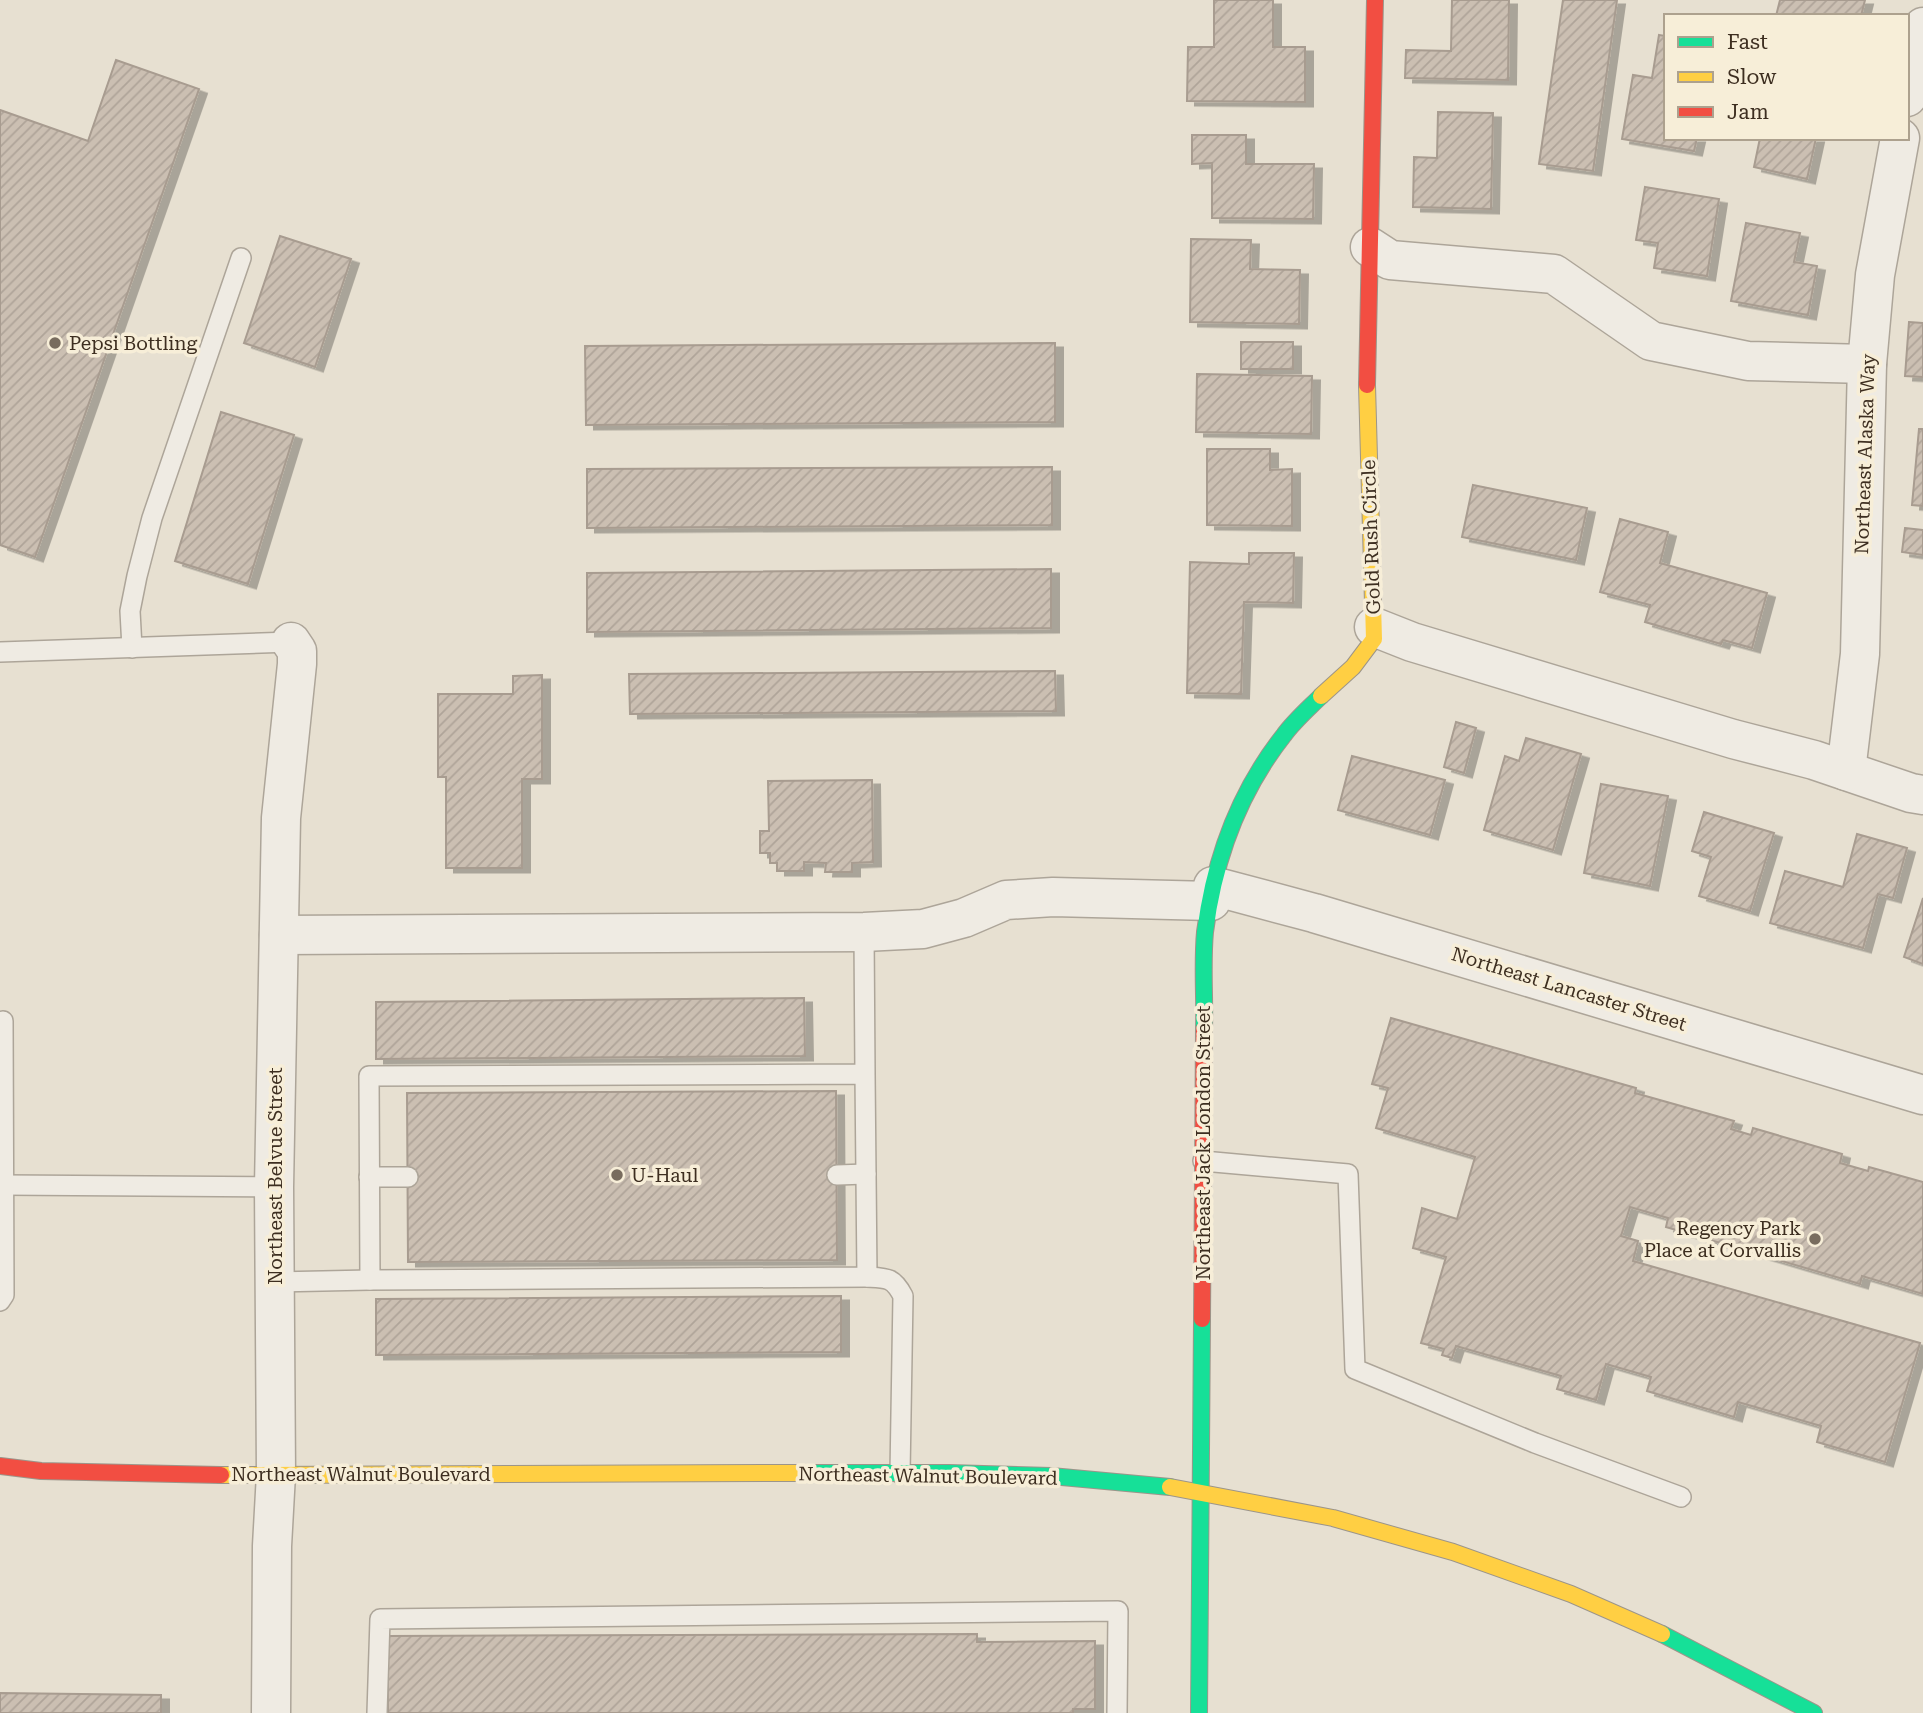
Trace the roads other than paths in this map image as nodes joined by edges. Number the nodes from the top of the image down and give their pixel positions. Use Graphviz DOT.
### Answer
graph roads {
  1 [pos="1375,0"];
  2 [pos="1923,27"];
  3 [pos="1909,88"];
  4 [pos="1899,140"];
  5 [pos="1370,247"];
  6 [pos="241,258"];
  7 [pos="1867,364"];
  8 [pos="1374,627"];
  9 [pos="290,642"];
  10 [pos="132,648"];
  11 [pos="0,652"];
  12 [pos="1846,771"];
  13 [pos="1923,795"];
  14 [pos="1212,894"];
  15 [pos="864,932"];
  16 [pos="279,935"];
  17 [pos="3,1021"];
  18 [pos="865,1074"];
  19 [pos="1923,1095"];
  20 [pos="1203,1161"];
  21 [pos="866,1174"];
  22 [pos="837,1175"];
  23 [pos="369,1177"];
  24 [pos="408,1177"];
  25 [pos="3,1185"];
  26 [pos="274,1187"];
  27 [pos="867,1277"];
  28 [pos="370,1280"];
  29 [pos="275,1282"];
  30 [pos="0,1301"];
  31 [pos="0,1466"];
  32 [pos="900,1473"];
  33 [pos="276,1474"];
  34 [pos="1202,1491"];
  35 [pos="1681,1497"];
  36 [pos="271,1713"];
  37 [pos="377,1713"];
  38 [pos="1117,1713"];
  39 [pos="1199,1713"];
  40 [pos="1814,1713"];
  1 -- 5 [label="main road, Gold Rush Circle"];
  2 -- 3 [label="street"];
  4 -- 7 [label="street, Northeast Alaska Way"];
  5 -- 7 [label="street"];
  5 -- 8 [label="main road, Gold Rush Circle"];
  6 -- 10 [label="lane"];
  7 -- 12 [label="street, Northeast Alaska Way"];
  8 -- 12 [label="street, Gold Rush Circle"];
  8 -- 14 [label="main road, Northeast Jack London Street"];
  9 -- 10 [label="lane"];
  9 -- 16 [label="street, Northeast Belvue Street"];
  10 -- 11 [label="lane"];
  12 -- 13 [label="street, Gold Rush Circle"];
  14 -- 15 [label="street, Northeast Lancaster Street"];
  14 -- 19 [label="street, Northeast Lancaster Street"];
  14 -- 20 [label="main road, Northeast Jack London Street"];
  15 -- 16 [label="street, Northeast Lancaster Street"];
  15 -- 18 [label="lane"];
  16 -- 26 [label="street, Northeast Belvue Street"];
  17 -- 25 [label="lane"];
  18 -- 21 [label="lane"];
  18 -- 23 [label="lane"];
  20 -- 34 [label="main road, Northeast Jack London Street"];
  20 -- 35 [label="lane"];
  21 -- 22 [label="lane"];
  21 -- 27 [label="lane"];
  23 -- 24 [label="lane"];
  23 -- 28 [label="lane"];
  25 -- 26 [label="lane"];
  25 -- 30 [label="lane"];
  26 -- 29 [label="street, Northeast Belvue Street"];
  27 -- 28 [label="lane"];
  27 -- 32 [label="lane"];
  28 -- 29 [label="lane"];
  29 -- 33 [label="street, Northeast Belvue Street"];
  31 -- 33 [label="main road, Northeast Walnut Boulevard"];
  32 -- 33 [label="main road, Northeast Walnut Boulevard"];
  32 -- 34 [label="main road, Northeast Walnut Boulevard"];
  33 -- 36 [label="street, Northeast Belvue Street"];
  34 -- 39 [label="main road, Northeast Jack London Street"];
  34 -- 40 [label="main road, Northeast Walnut Boulevard"];
  37 -- 38 [label="lane"];
}
